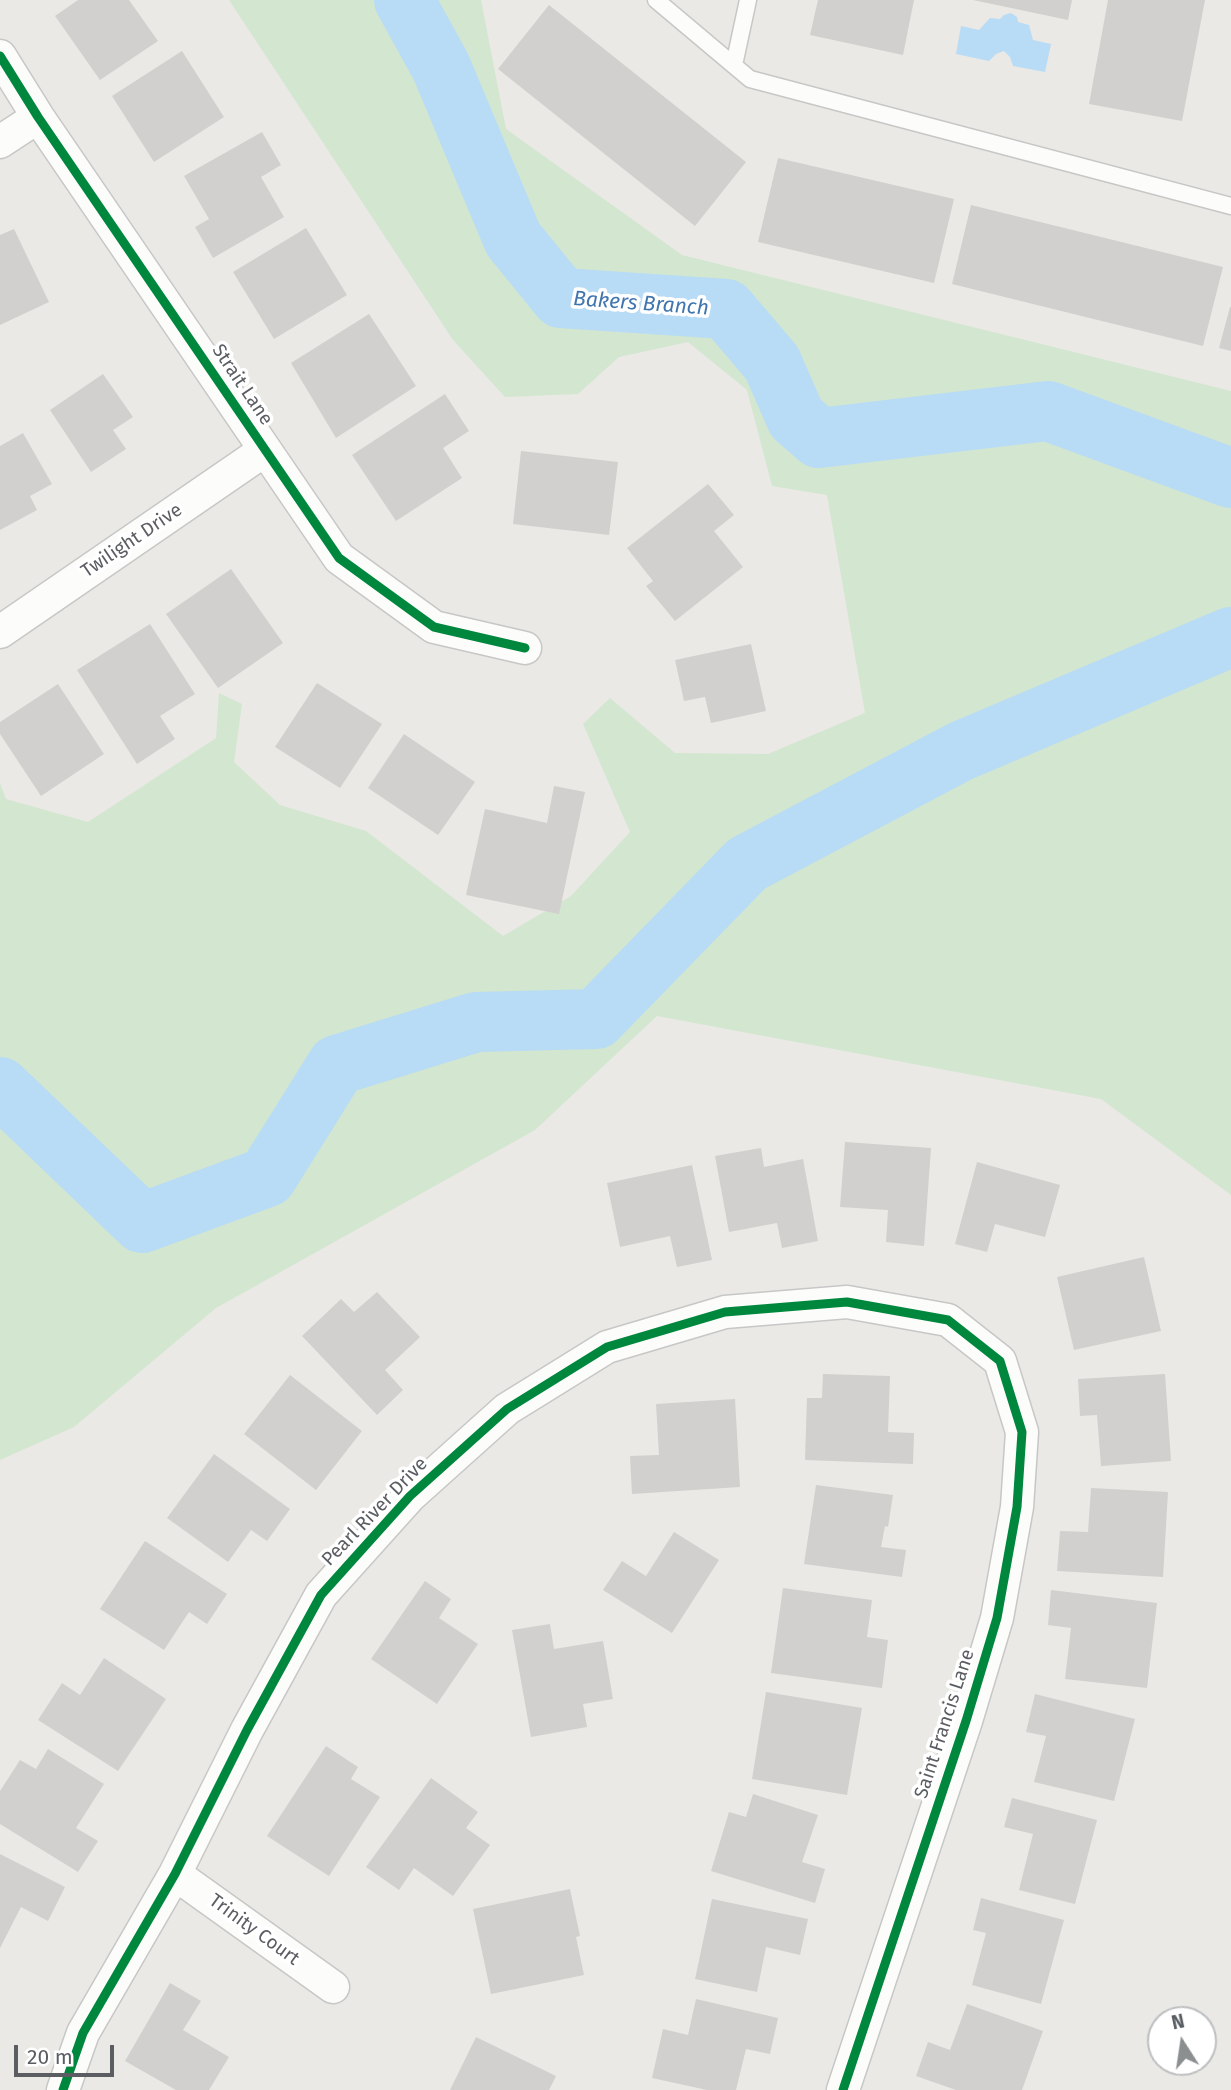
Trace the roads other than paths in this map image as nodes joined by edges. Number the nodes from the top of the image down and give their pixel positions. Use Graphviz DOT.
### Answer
graph roads {
  1 [pos="656,0"];
  2 [pos="748,0"];
  3 [pos="0,56"];
  4 [pos="734,65"];
  5 [pos="38,117"];
  6 [pos="0,142"];
  7 [pos="1231,206"];
  8 [pos="265,450"];
  9 [pos="0,632"];
  10 [pos="525,649"];
  11 [pos="1000,1361"];
  12 [pos="175,1874"];
  13 [pos="333,1987"];
  14 [pos="63,2090"];
  15 [pos="843,2090"];
  1 -- 4 [label="lane"];
  2 -- 4 [label="lane"];
  3 -- 5 [label="street, Strait Lane"];
  4 -- 7 [label="lane"];
  5 -- 6 [label="street"];
  5 -- 8 [label="street, Strait Lane"];
  8 -- 9 [label="street, Twilight Drive"];
  8 -- 10 [label="street, Strait Lane"];
  11 -- 12 [label="street, Pearl River Drive"];
  11 -- 15 [label="street, Saint Francis Lane"];
  12 -- 13 [label="street, Trinity Court"];
  12 -- 14 [label="street, Pearl River Drive"];
}
